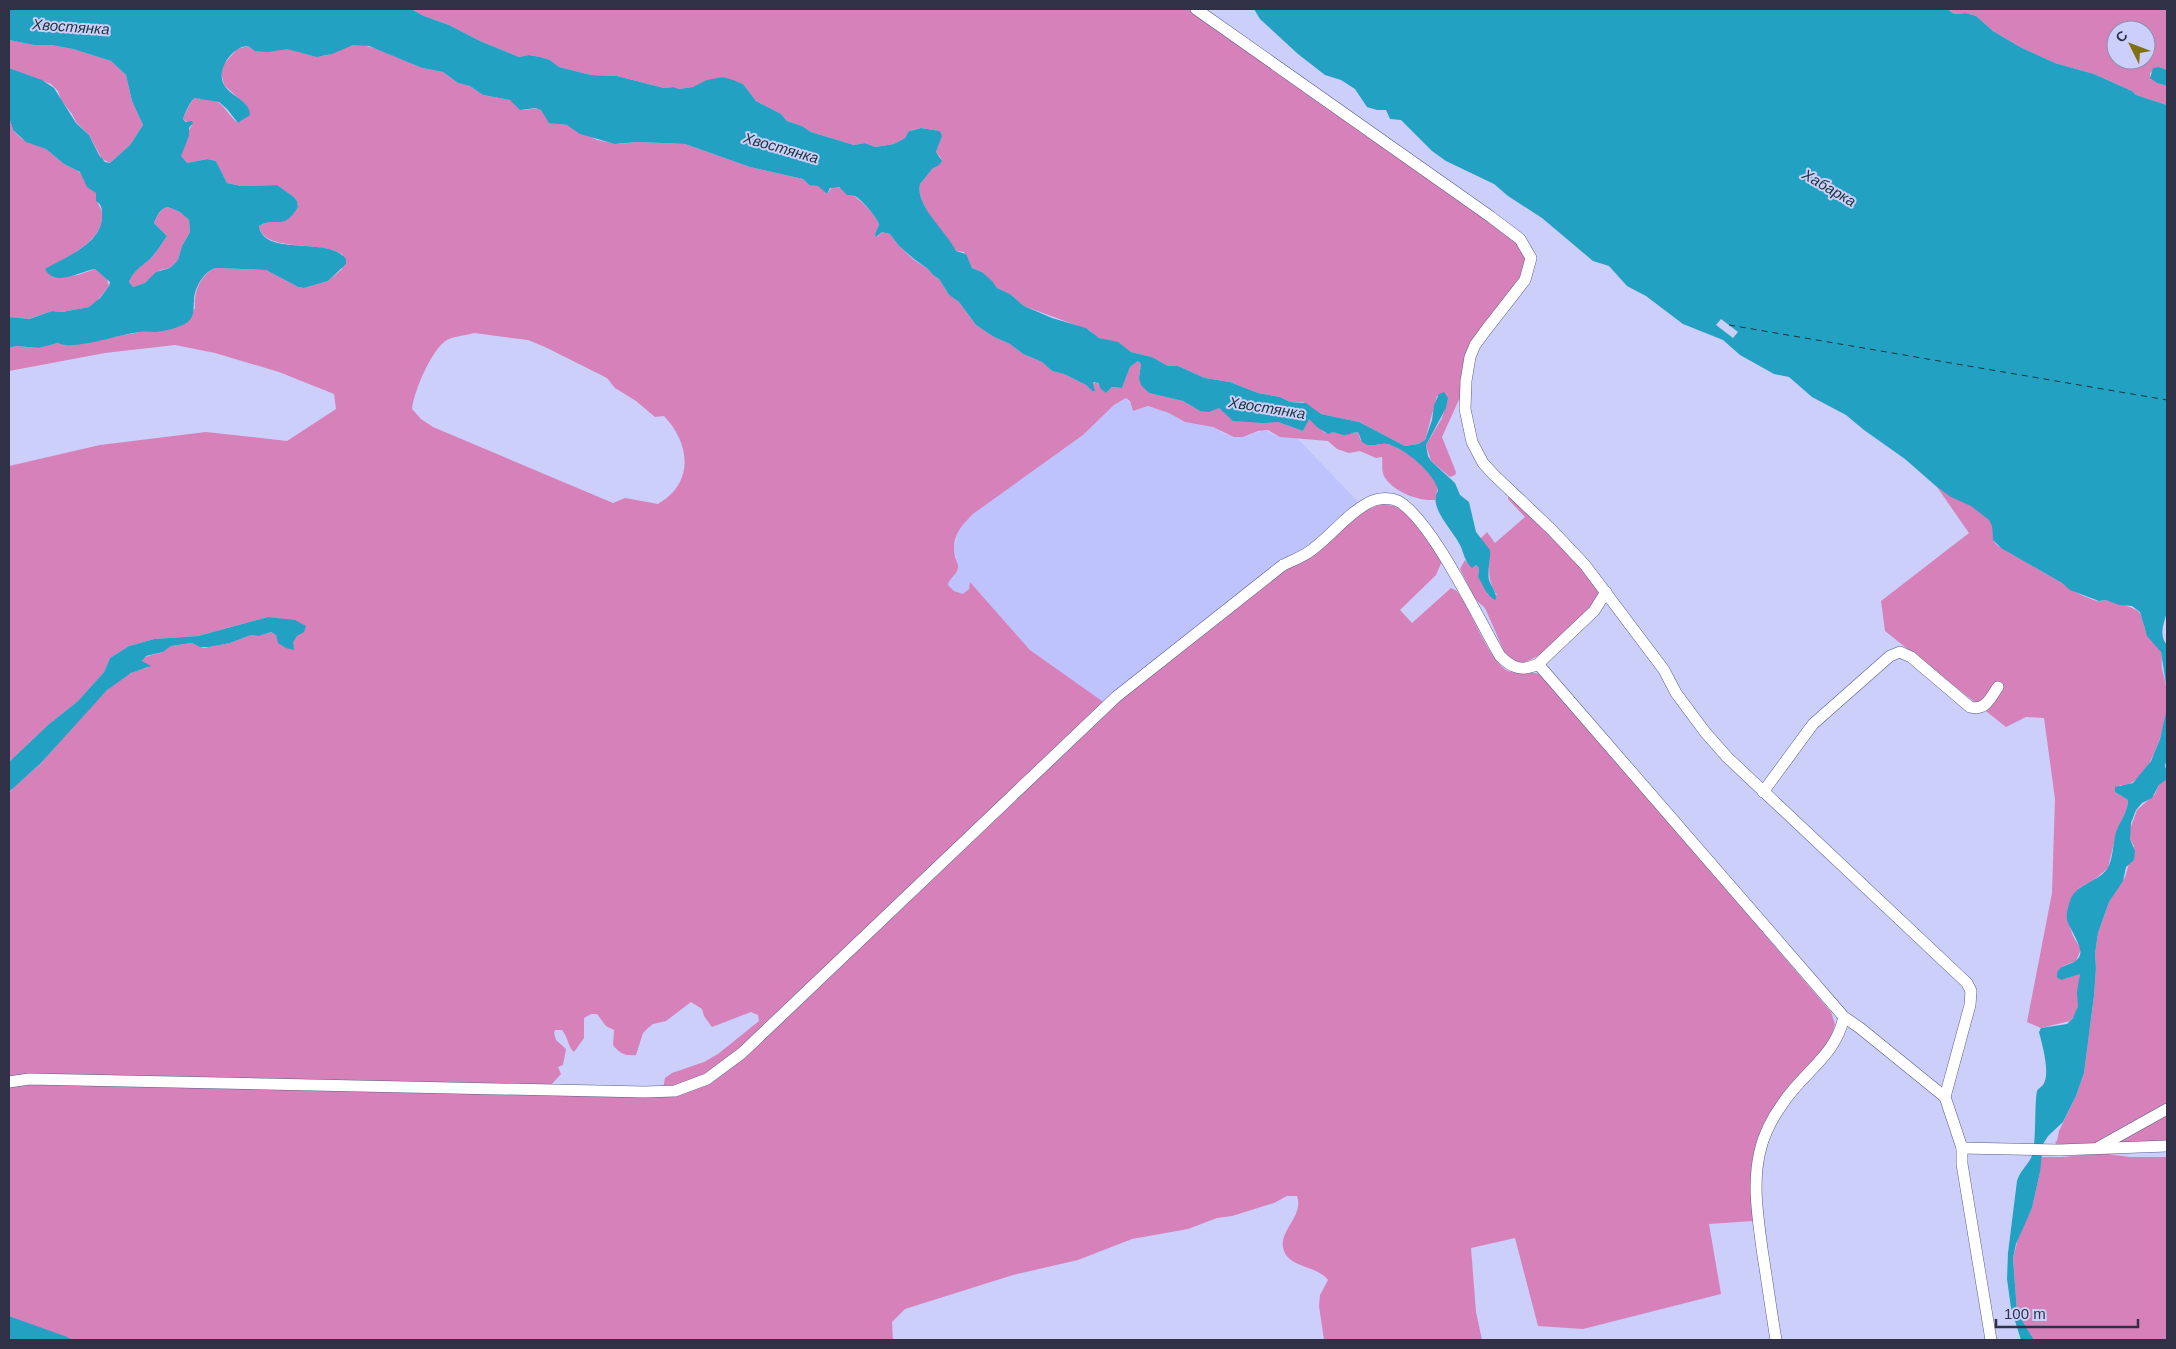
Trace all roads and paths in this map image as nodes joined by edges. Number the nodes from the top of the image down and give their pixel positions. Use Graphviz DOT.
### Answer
graph roads {
  1 [pos="1196,9"];
  2 [pos="1606,592"];
  3 [pos="1538,664"];
  4 [pos="1998,687"];
  5 [pos="1764,792"];
  6 [pos="1844,1017"];
  7 [pos="9,1082"];
  8 [pos="1945,1097"];
  9 [pos="2167,1109"];
  10 [pos="2167,1146"];
  11 [pos="1962,1148"];
  12 [pos="2097,1148"];
  13 [pos="1776,1340"];
  14 [pos="1991,1340"];
  1 -- 2 [label="street"];
  2 -- 3 [label="street"];
  2 -- 5 [label="street"];
  3 -- 6 [label="street"];
  3 -- 7 [label="street"];
  4 -- 5 [label="street"];
  5 -- 8 [label="street"];
  6 -- 8 [label="street"];
  6 -- 13 [label="street"];
  8 -- 11 [label="street"];
  9 -- 12 [label="street"];
  10 -- 12 [label="street"];
  11 -- 12 [label="street"];
  11 -- 14 [label="street"];
}
